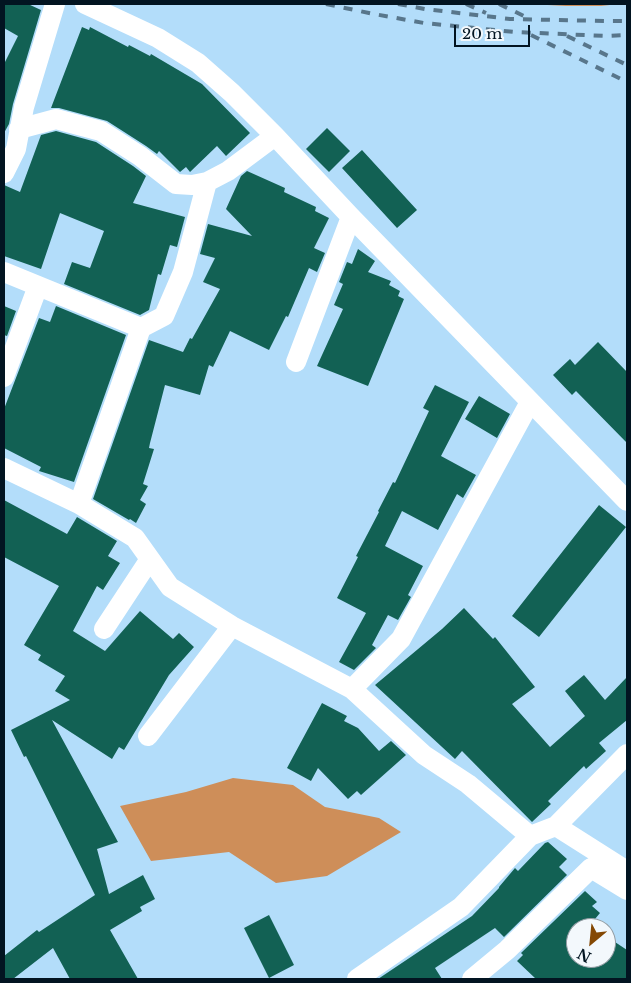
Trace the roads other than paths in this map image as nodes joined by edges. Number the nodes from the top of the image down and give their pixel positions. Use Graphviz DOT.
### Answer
graph roads {
  1 [pos="55,4"];
  2 [pos="85,4"];
  3 [pos="19,129"];
  4 [pos="275,136"];
  5 [pos="4,172"];
  6 [pos="207,182"];
  7 [pos="351,217"];
  8 [pos="4,272"];
  9 [pos="38,286"];
  10 [pos="141,328"];
  11 [pos="296,362"];
  12 [pos="4,377"];
  13 [pos="530,402"];
  14 [pos="4,468"];
  15 [pos="627,501"];
  16 [pos="79,504"];
  17 [pos="150,559"];
  18 [pos="232,626"];
  19 [pos="104,629"];
  20 [pos="352,689"];
  21 [pos="148,736"];
  22 [pos="627,754"];
  23 [pos="556,826"];
  24 [pos="530,836"];
  25 [pos="627,871"];
  26 [pos="627,890"];
  27 [pos="357,979"];
  28 [pos="472,979"];
  1 -- 3 [label="street"];
  2 -- 4 [label="street"];
  3 -- 5 [label="street"];
  3 -- 6 [label="street"];
  4 -- 6 [label="street"];
  4 -- 7 [label="street"];
  6 -- 10 [label="street"];
  7 -- 11 [label="street"];
  7 -- 13 [label="street"];
  8 -- 9 [label="street"];
  9 -- 10 [label="street"];
  9 -- 12 [label="street"];
  10 -- 16 [label="street"];
  13 -- 15 [label="street"];
  13 -- 20 [label="street"];
  14 -- 16 [label="street"];
  16 -- 17 [label="street"];
  17 -- 18 [label="street"];
  17 -- 19 [label="street"];
  18 -- 20 [label="street"];
  18 -- 21 [label="street"];
  20 -- 24 [label="street"];
  22 -- 23 [label="street"];
  23 -- 24 [label="street"];
  23 -- 25 [label="street"];
  24 -- 27 [label="street"];
  26 -- 28 [label="street"];
}
